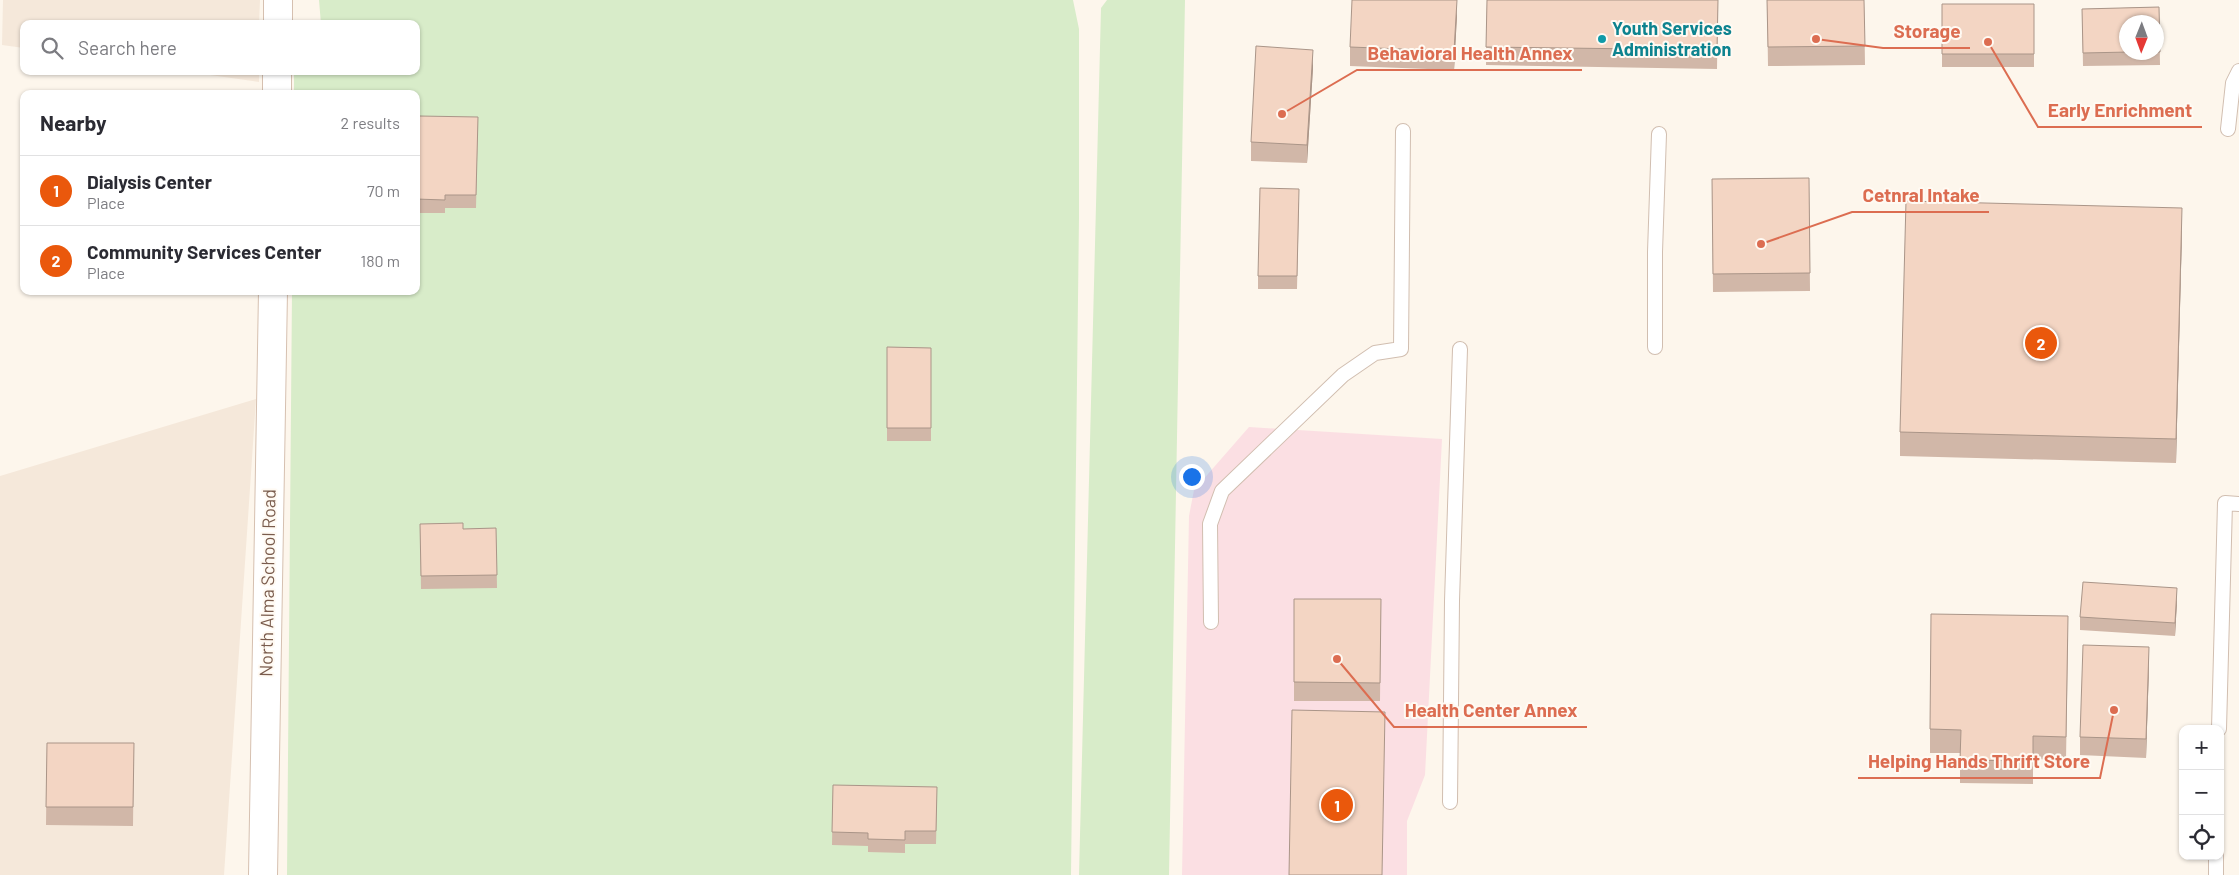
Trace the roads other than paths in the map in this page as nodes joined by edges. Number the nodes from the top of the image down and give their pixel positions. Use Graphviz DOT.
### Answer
graph roads {
  1 [pos="278,0"];
  2 [pos="278,20"];
  3 [pos="2239,71"];
  4 [pos="277,75"];
  5 [pos="277,90"];
  6 [pos="2228,129"];
  7 [pos="1403,131"];
  8 [pos="1659,134"];
  9 [pos="273,295"];
  10 [pos="1655,347"];
  11 [pos="1460,349"];
  12 [pos="2239,504"];
  13 [pos="1211,622"];
  14 [pos="2219,725"];
  15 [pos="1450,802"];
  16 [pos="2216,860"];
  17 [pos="263,875"];
  18 [pos="2216,875"];
  1 -- 2 [label="street"];
  3 -- 6 [label="lane"];
  4 -- 5 [label="street"];
  7 -- 13 [label="lane"];
  8 -- 10 [label="lane"];
  9 -- 17 [label="street, North Alma School Road"];
  11 -- 15 [label="lane"];
  12 -- 14 [label="lane"];
  16 -- 18 [label="lane"];
}
